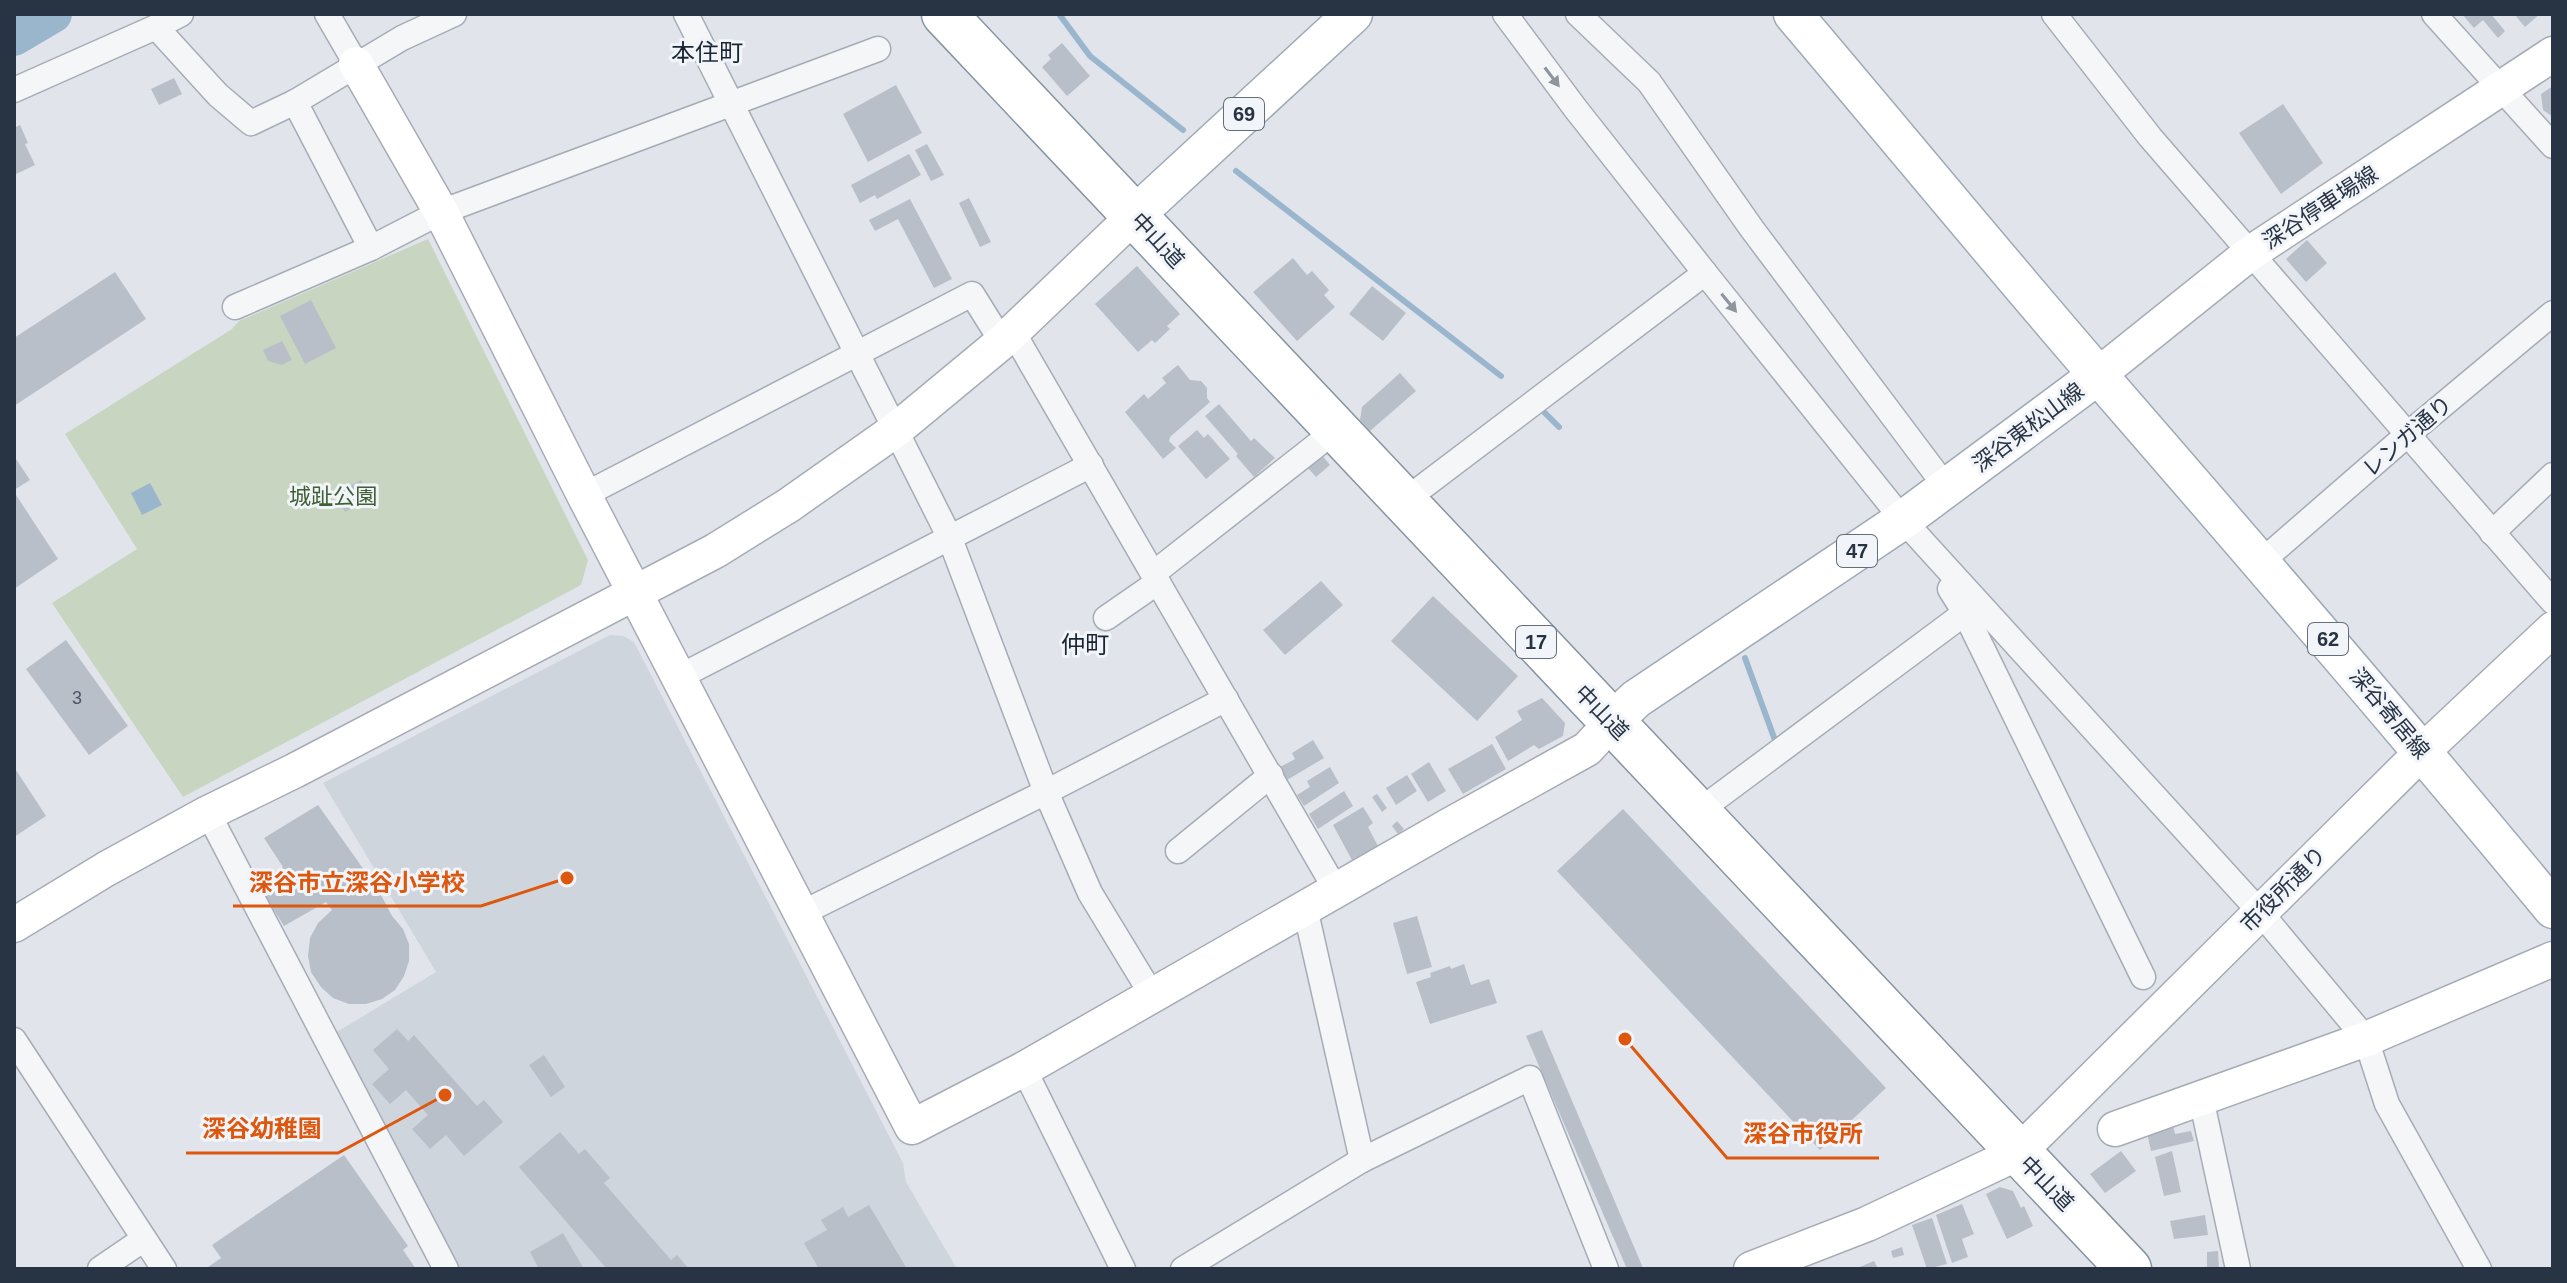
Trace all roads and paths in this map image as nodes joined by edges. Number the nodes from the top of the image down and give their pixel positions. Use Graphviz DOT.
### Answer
graph roads {
  1 [pos="181,14"];
  2 [pos="327,14"];
  3 [pos="454,14"];
  4 [pos="686,14"];
  5 [pos="944,14"];
  6 [pos="1353,14"];
  7 [pos="1505,14"];
  8 [pos="1578,14"];
  9 [pos="1793,14"];
  10 [pos="2054,14"];
  11 [pos="2434,14"];
  12 [pos="156,27"];
  13 [pos="878,49"];
  14 [pos="2553,54"];
  15 [pos="356,64"];
  16 [pos="2503,89"];
  17 [pos="14,90"];
  18 [pos="295,102"];
  19 [pos="730,104"];
  20 [pos="2553,146"];
  21 [pos="441,212"];
  22 [pos="1135,215"];
  23 [pos="371,248"];
  24 [pos="2249,254"];
  25 [pos="1705,273"];
  26 [pos="235,307"];
  27 [pos="2553,313"];
  28 [pos="1008,337"];
  29 [pos="859,355"];
  30 [pos="2098,375"];
  31 [pos="897,429"];
  32 [pos="1336,430"];
  33 [pos="2407,435"];
  34 [pos="1091,465"];
  35 [pos="2553,475"];
  36 [pos="1946,487"];
  37 [pos="584,495"];
  38 [pos="1404,501"];
  39 [pos="1903,520"];
  40 [pos="2492,533"];
  41 [pos="949,536"];
  42 [pos="2262,561"];
  43 [pos="1156,578"];
  44 [pos="635,592"];
  45 [pos="2553,602"];
  46 [pos="1965,613"];
  47 [pos="1106,618"];
  48 [pos="2553,629"];
  49 [pos="679,677"];
  50 [pos="1226,699"];
  51 [pos="1612,722"];
  52 [pos="2423,751"];
  53 [pos="1271,775"];
  54 [pos="1046,792"];
  55 [pos="1699,811"];
  56 [pos="208,813"];
  57 [pos="1178,851"];
  58 [pos="1336,890"];
  59 [pos="1305,908"];
  60 [pos="2553,909"];
  61 [pos="2260,912"];
  62 [pos="800,914"];
  63 [pos="14,925"];
  64 [pos="2553,959"];
  65 [pos="2143,977"];
  66 [pos="1152,995"];
  67 [pos="2366,1039"];
  68 [pos="14,1040"];
  69 [pos="1024,1069"];
  70 [pos="2201,1098"];
  71 [pos="2115,1129"];
  72 [pos="2018,1153"];
  73 [pos="1362,1160"];
  74 [pos="144,1239"];
  75 [pos="100,1269"];
  76 [pos="164,1269"];
  77 [pos="446,1269"];
  78 [pos="1123,1269"];
  79 [pos="1183,1269"];
  80 [pos="1606,1269"];
  81 [pos="1751,1269"];
  82 [pos="2129,1269"];
  83 [pos="2238,1269"];
  84 [pos="2479,1269"];
  1 -- 12 [label="street"];
  2 -- 15 [label="street"];
  3 -- 15 [label="street"];
  4 -- 19 [label="street"];
  5 -- 22 [label="highway, 中山道 / 17"];
  6 -- 22 [label="main road, 69"];
  7 -- 25 [label="street, one-way"];
  8 -- 36 [label="street"];
  9 -- 30 [label="main road, 深谷東松山線"];
  10 -- 24 [label="street"];
  11 -- 16 [label="street"];
  12 -- 17 [label="street"];
  12 -- 18 [label="street"];
  13 -- 19 [label="street"];
  14 -- 16 [label="street, 深谷停車場線"];
  15 -- 18 [label="street"];
  15 -- 21 [label="street"];
  16 -- 20 [label="street"];
  16 -- 24 [label="street, 深谷停車場線"];
  18 -- 23 [label="street"];
  19 -- 21 [label="street"];
  19 -- 29 [label="street"];
  21 -- 23 [label="street"];
  21 -- 37 [label="street"];
  22 -- 28 [label="street"];
  22 -- 32 [label="highway, 中山道 / 17"];
  23 -- 26 [label="street"];
  24 -- 30 [label="street, 深谷停車場線"];
  24 -- 33 [label="street"];
  25 -- 38 [label="street"];
  25 -- 39 [label="street, one-way"];
  27 -- 33 [label="street, レンガ通り"];
  28 -- 29 [label="street"];
  28 -- 31 [label="street"];
  28 -- 34 [label="street"];
  29 -- 31 [label="street"];
  29 -- 37 [label="street"];
  30 -- 36 [label="main road, 深谷東松山線 / 47"];
  30 -- 42 [label="main road, 深谷寄居線 / 62"];
  31 -- 41 [label="street"];
  31 -- 44 [label="street"];
  32 -- 38 [label="highway, 中山道 / 17"];
  32 -- 43 [label="street"];
  33 -- 40 [label="street"];
  33 -- 42 [label="street, レンガ通り"];
  34 -- 41 [label="street"];
  34 -- 43 [label="street"];
  35 -- 40 [label="street"];
  36 -- 39 [label="main road, 深谷東松山線 / 47"];
  37 -- 44 [label="street"];
  38 -- 51 [label="highway, 中山道 / 17"];
  39 -- 46 [label="street"];
  39 -- 51 [label="main road, 深谷東松山線 / 47"];
  39 -- 61 [label="street"];
  40 -- 45 [label="street"];
  41 -- 49 [label="street"];
  41 -- 54 [label="street"];
  42 -- 52 [label="main road, 深谷寄居線 / 62"];
  43 -- 47 [label="street"];
  43 -- 50 [label="street"];
  44 -- 49 [label="street"];
  44 -- 56 [label="street"];
  46 -- 55 [label="street"];
  46 -- 65 [label="street"];
  48 -- 52 [label="street, 市役所通り"];
  49 -- 62 [label="street"];
  50 -- 53 [label="street"];
  50 -- 54 [label="street"];
  51 -- 55 [label="highway, 中山道 / 17"];
  51 -- 58 [label="street"];
  52 -- 60 [label="main road, 深谷寄居線 / 62"];
  52 -- 61 [label="street, 市役所通り"];
  53 -- 57 [label="street"];
  53 -- 58 [label="street"];
  54 -- 62 [label="street"];
  54 -- 66 [label="street"];
  55 -- 72 [label="highway, 中山道 / 17"];
  56 -- 63 [label="street"];
  56 -- 77 [label="street"];
  58 -- 59 [label="street"];
  59 -- 66 [label="street"];
  59 -- 73 [label="street"];
  61 -- 67 [label="street"];
  61 -- 72 [label="street, 市役所通り"];
  62 -- 69 [label="street"];
  64 -- 67 [label="street"];
  66 -- 69 [label="street"];
  67 -- 70 [label="street"];
  67 -- 84 [label="street"];
  68 -- 74 [label="street"];
  69 -- 78 [label="street"];
  70 -- 71 [label="street"];
  70 -- 83 [label="street"];
  72 -- 81 [label="street, 市役所通り"];
  72 -- 82 [label="highway, 中山道 / 17"];
  73 -- 79 [label="street"];
  73 -- 80 [label="street"];
  74 -- 75 [label="street"];
  74 -- 76 [label="street"];
}
